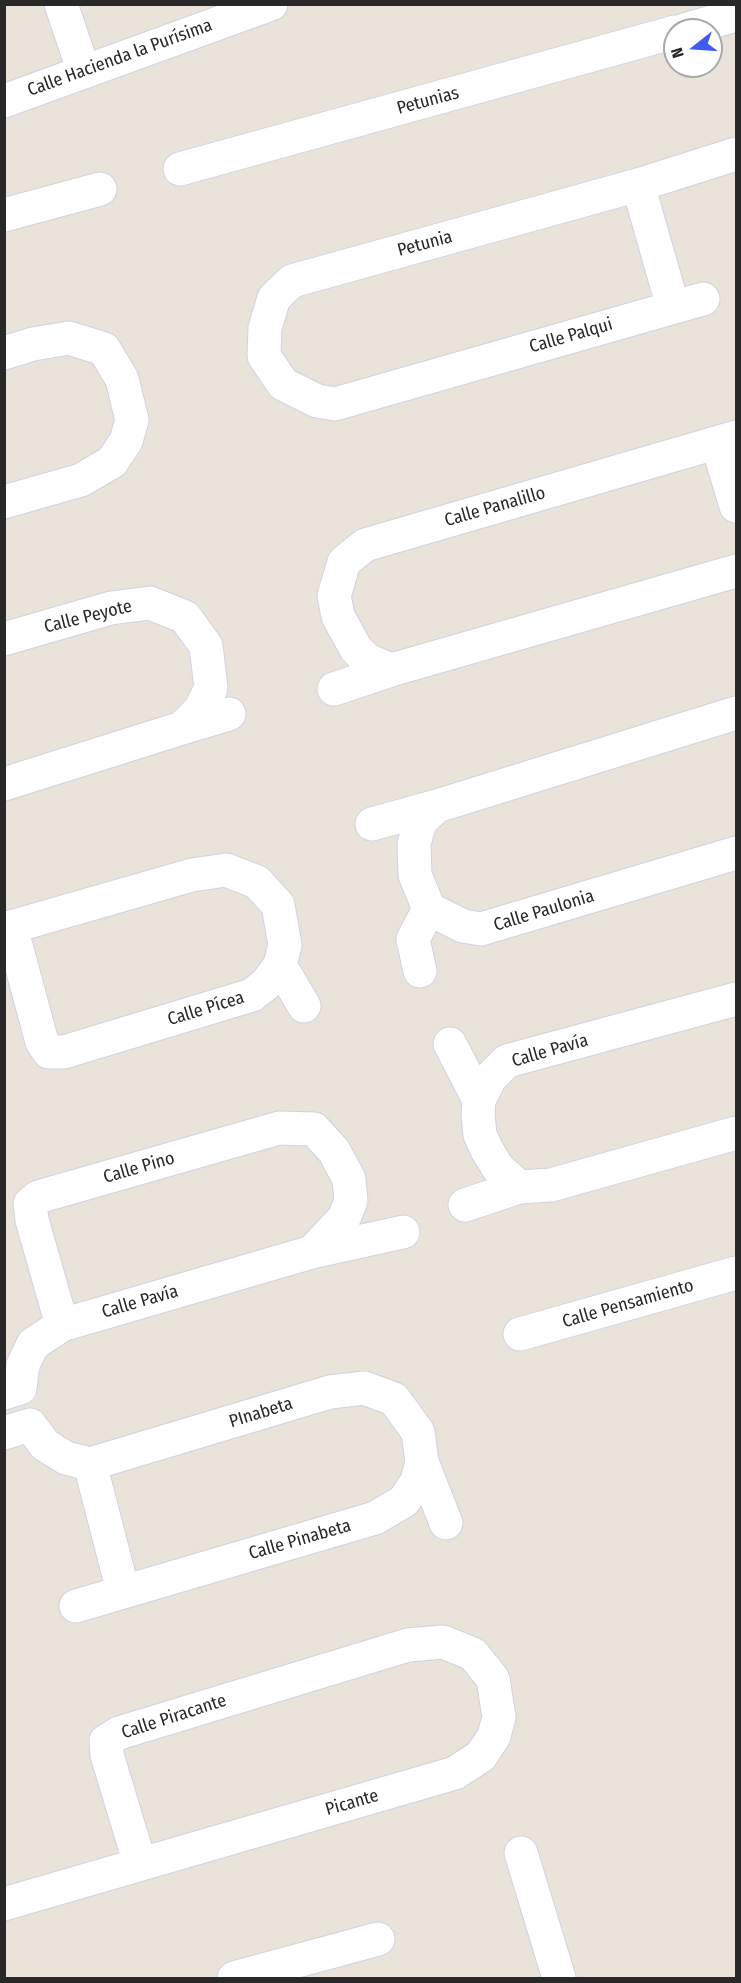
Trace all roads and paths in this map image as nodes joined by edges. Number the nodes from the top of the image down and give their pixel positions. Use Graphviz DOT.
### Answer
graph roads {
  1 [pos="61,4"];
  2 [pos="271,4"];
  3 [pos="210,14"];
  4 [pos="663,35"];
  5 [pos="84,72"];
  6 [pos="4,101"];
  7 [pos="736,154"];
  8 [pos="180,169"];
  9 [pos="638,185"];
  10 [pos="100,189"];
  11 [pos="4,215"];
  12 [pos="4,353"];
  13 [pos="264,356"];
  14 [pos="727,440"];
  15 [pos="4,502"];
  16 [pos="736,506"];
  17 [pos="736,571"];
  18 [pos="4,639"];
  19 [pos="391,670"];
  20 [pos="334,689"];
  21 [pos="736,713"];
  22 [pos="229,714"];
  23 [pos="182,728"];
  24 [pos="4,784"];
  25 [pos="437,806"];
  26 [pos="372,824"];
  27 [pos="736,853"];
  28 [pos="429,909"];
  29 [pos="8,928"];
  30 [pos="280,965"];
  31 [pos="420,971"];
  32 [pos="736,999"];
  33 [pos="304,1006"];
  34 [pos="450,1044"];
  35 [pos="479,1100"];
  36 [pos="736,1133"];
  37 [pos="519,1187"];
  38 [pos="465,1205"];
  39 [pos="403,1232"];
  40 [pos="312,1252"];
  41 [pos="736,1273"];
  42 [pos="62,1325"];
  43 [pos="520,1334"];
  44 [pos="4,1393"];
  45 [pos="4,1433"];
  46 [pos="420,1447"];
  47 [pos="90,1464"];
  48 [pos="446,1522"];
  49 [pos="123,1591"];
  50 [pos="75,1606"];
  51 [pos="493,1678"];
  52 [pos="521,1853"];
  53 [pos="140,1864"];
  54 [pos="4,1904"];
  55 [pos="378,1939"];
  56 [pos="234,1978"];
  57 [pos="559,1978"];
  1 -- 5 [label="street"];
  2 -- 3 [label="street, Calle Hacienda la Purísima"];
  3 -- 5 [label="street, Calle Hacienda la Purísima"];
  4 -- 8 [label="street, Petunias"];
  5 -- 6 [label="street, Calle Hacienda la Purísima"];
  7 -- 9 [label="street"];
  9 -- 13 [label="street, Petunia"];
  9 -- 13 [label="street, Calle Palqui"];
  10 -- 11 [label="street"];
  12 -- 15 [label="street"];
  14 -- 16 [label="street, Calle Panalillo"];
  14 -- 19 [label="street, Calle Panalillo"];
  17 -- 19 [label="street"];
  18 -- 23 [label="street, Calle Peyote"];
  19 -- 20 [label="street"];
  21 -- 25 [label="street"];
  22 -- 23 [label="street, Calle Peyote"];
  23 -- 24 [label="street, Calle Peyote"];
  25 -- 26 [label="street"];
  25 -- 28 [label="street"];
  27 -- 28 [label="street, Calle Paulonia"];
  28 -- 31 [label="street"];
  29 -- 30 [label="street, Calle Pícea"];
  29 -- 30 [label="street, Calle Pícea"];
  30 -- 33 [label="street"];
  32 -- 35 [label="street, Calle Pavía"];
  34 -- 35 [label="street"];
  35 -- 37 [label="street"];
  36 -- 37 [label="street"];
  37 -- 38 [label="street"];
  39 -- 40 [label="street, Calle Pavía"];
  40 -- 42 [label="street, Calle Pavía"];
  40 -- 42 [label="street, Calle Pino"];
  41 -- 43 [label="street, Calle Pensamiento"];
  42 -- 44 [label="street, Calle Pavía"];
  45 -- 47 [label="street"];
  46 -- 47 [label="street, PInabeta"];
  46 -- 48 [label="street, PInabeta"];
  46 -- 49 [label="street, Calle Pinabeta"];
  47 -- 49 [label="street"];
  49 -- 50 [label="street, Calle Pinabeta"];
  51 -- 53 [label="street, Picante"];
  51 -- 53 [label="street, Calle Piracante"];
  52 -- 57 [label="street"];
  53 -- 54 [label="street"];
  55 -- 56 [label="street"];
}
